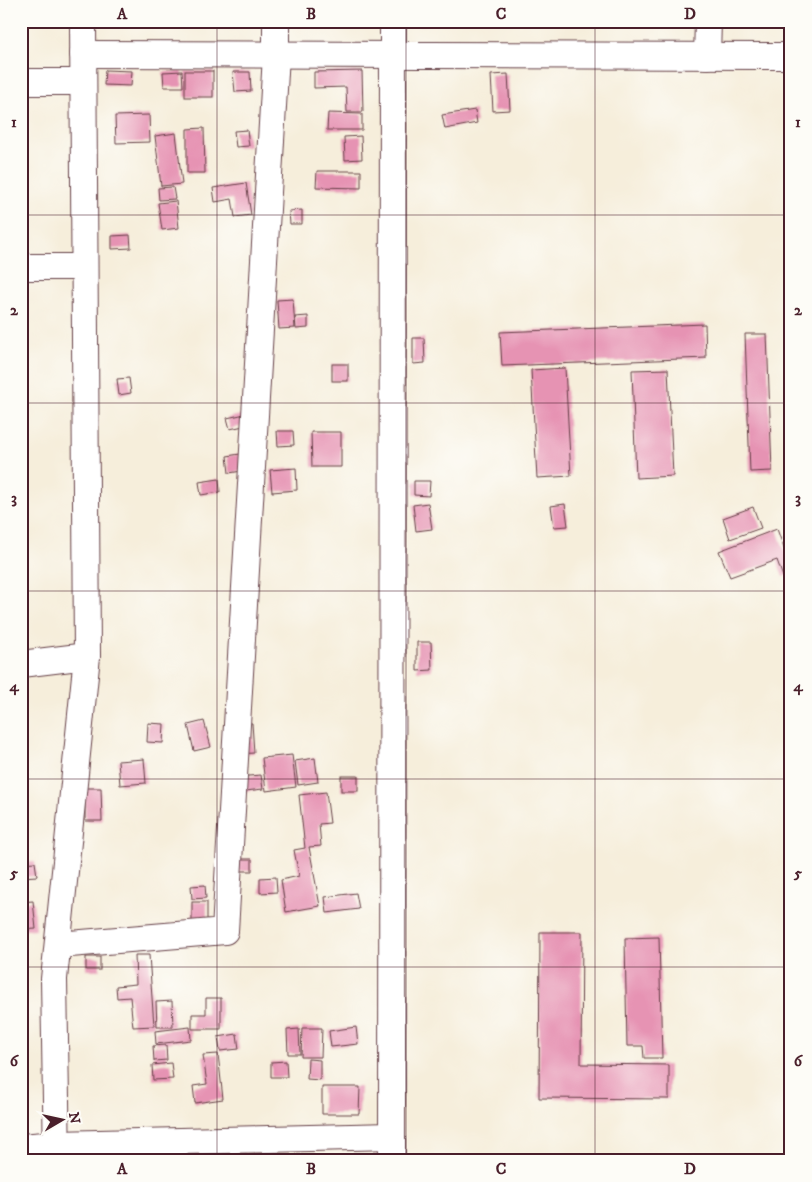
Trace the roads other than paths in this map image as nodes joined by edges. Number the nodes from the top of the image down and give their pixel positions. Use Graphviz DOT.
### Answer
graph roads {
  1 [pos="83,21"];
  2 [pos="276,21"];
  3 [pos="393,21"];
  4 [pos="708,21"];
  5 [pos="83,54"];
  6 [pos="276,55"];
  7 [pos="394,56"];
  8 [pos="707,56"];
  9 [pos="791,56"];
  10 [pos="21,82"];
  11 [pos="83,82"];
  12 [pos="21,267"];
  13 [pos="84,268"];
  14 [pos="86,656"];
  15 [pos="21,664"];
  16 [pos="58,945"];
  17 [pos="21,1147"];
  18 [pos="392,1148"];
  19 [pos="57,1153"];
  1 -- 5 [label="street"];
  2 -- 6 [label="street"];
  3 -- 7 [label="street"];
  4 -- 8 [label="street"];
  5 -- 6 [label="street"];
  5 -- 11 [label="street"];
  6 -- 7 [label="street"];
  6 -- 16 [label="street"];
  7 -- 8 [label="street"];
  7 -- 18 [label="street"];
  8 -- 9 [label="street"];
  10 -- 11 [label="street"];
  11 -- 13 [label="street"];
  12 -- 13 [label="street"];
  13 -- 14 [label="street"];
  14 -- 15 [label="street"];
  14 -- 16 [label="street"];
  16 -- 19 [label="street"];
  17 -- 19 [label="street"];
  18 -- 19 [label="street"];
}
